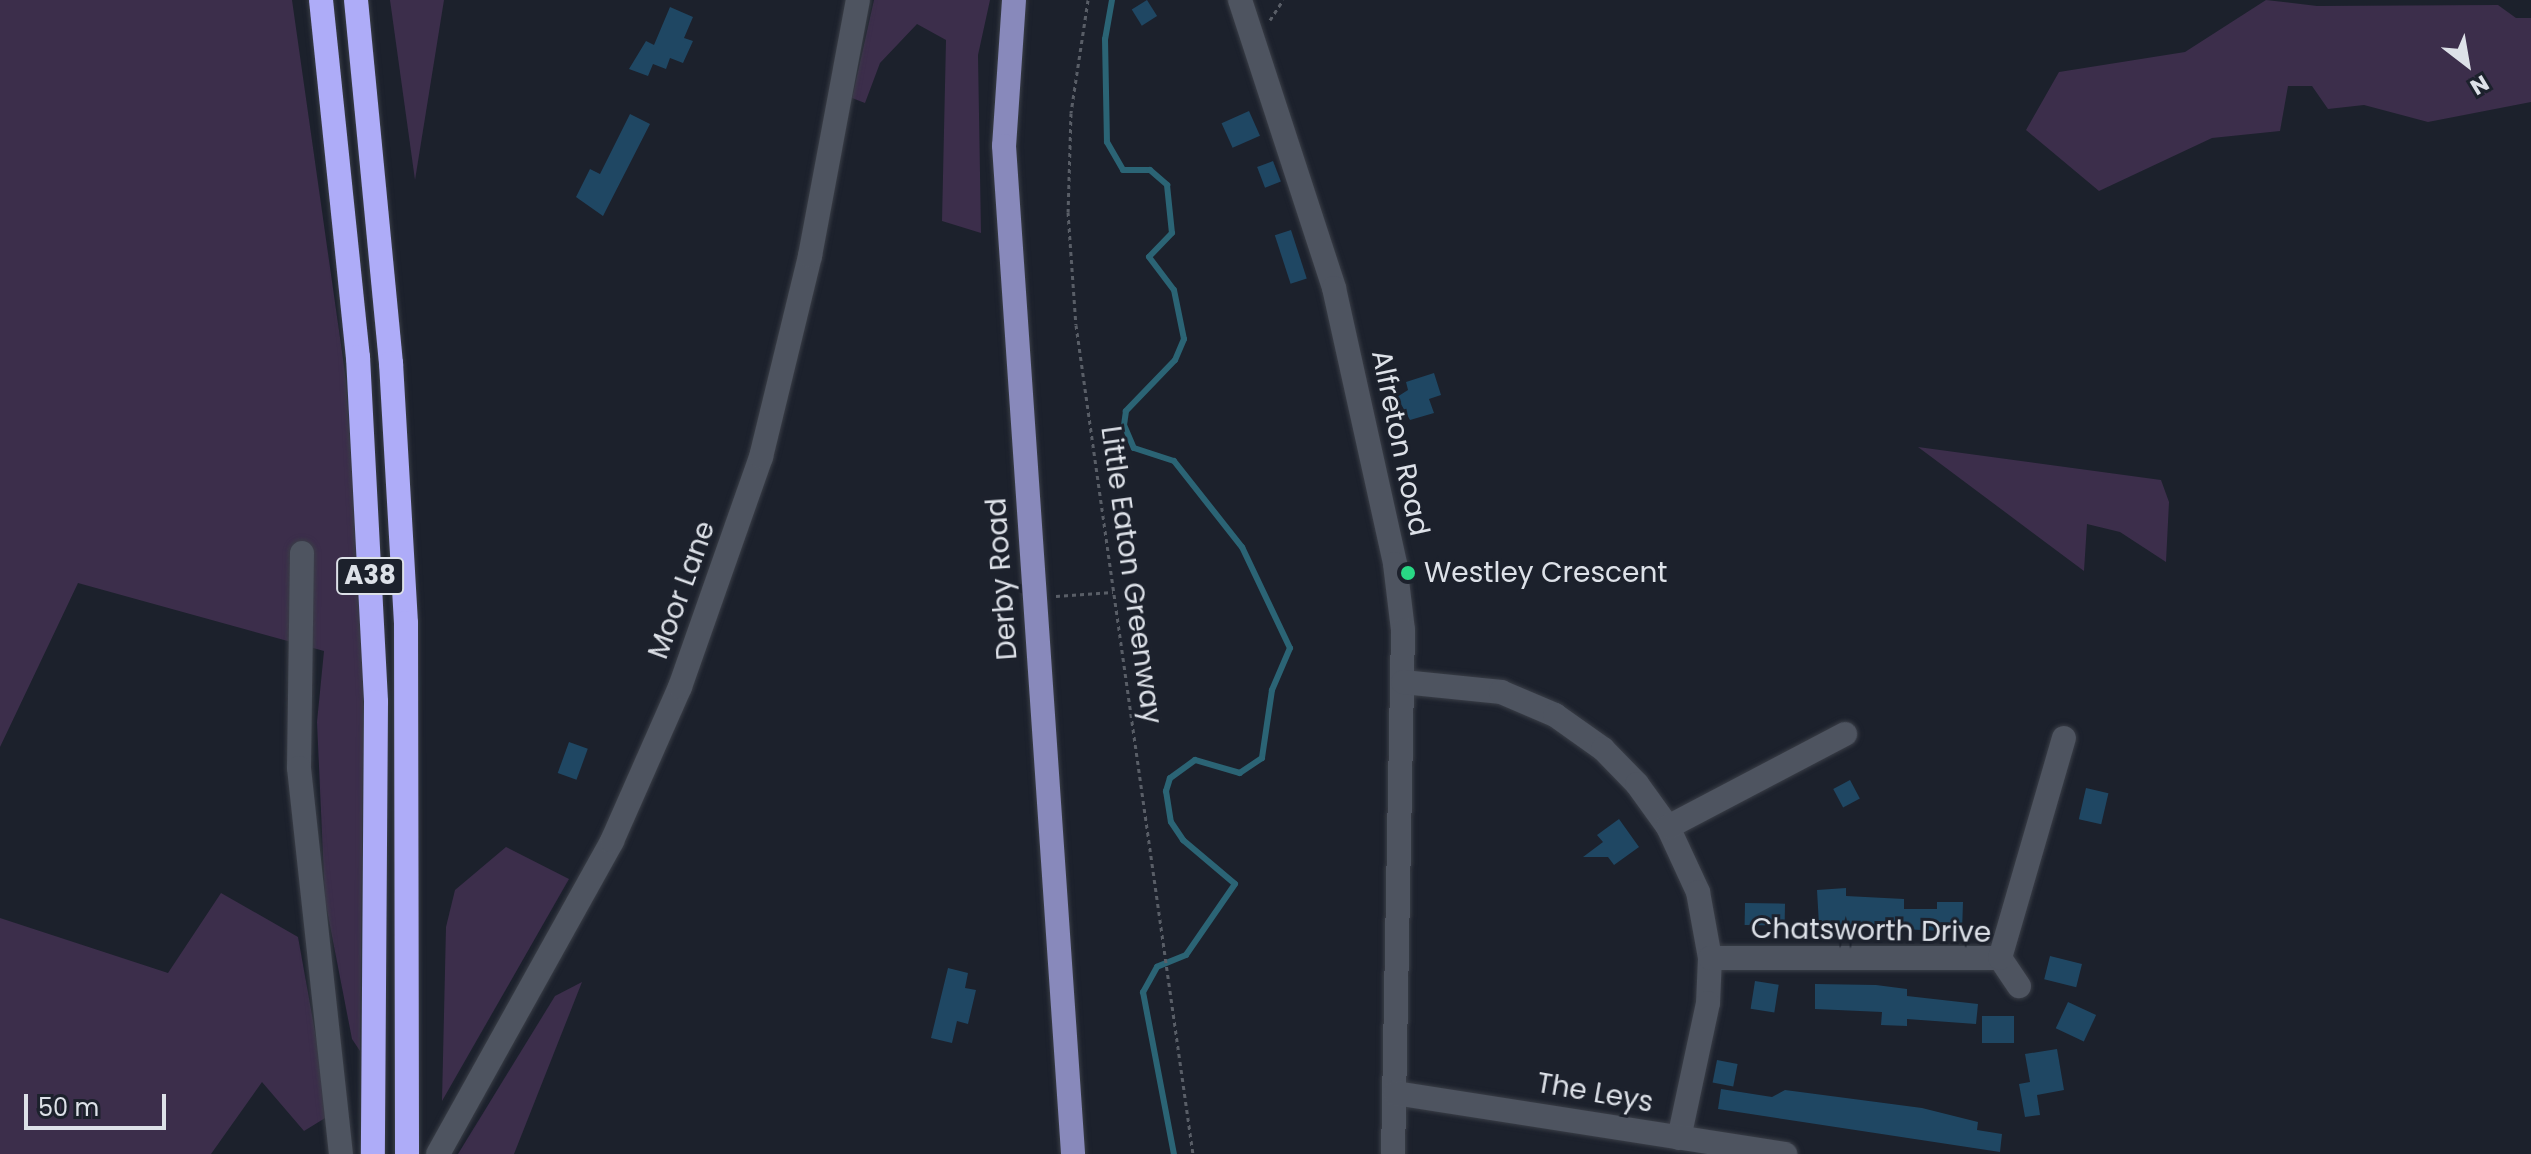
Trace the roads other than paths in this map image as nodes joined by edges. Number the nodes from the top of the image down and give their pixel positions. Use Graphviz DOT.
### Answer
graph roads {
  1 [pos="321,0"];
  2 [pos="356,0"];
  3 [pos="858,0"];
  4 [pos="1014,0"];
  5 [pos="1240,0"];
  6 [pos="302,553"];
  7 [pos="1403,682"];
  8 [pos="1845,734"];
  9 [pos="2053,750"];
  10 [pos="1668,827"];
  11 [pos="1710,958"];
  12 [pos="2000,958"];
  13 [pos="2019,986"];
  14 [pos="1395,1093"];
  15 [pos="1679,1138"];
  16 [pos="341,1154"];
  17 [pos="373,1154"];
  18 [pos="407,1154"];
  19 [pos="438,1154"];
  20 [pos="1073,1154"];
  21 [pos="1393,1154"];
  22 [pos="1785,1154"];
  1 -- 17 [label="highway, A38"];
  2 -- 18 [label="highway, A38"];
  3 -- 19 [label="street, Moor Lane"];
  4 -- 20 [label="main road, Derby Road"];
  5 -- 7 [label="street, Alfreton Road"];
  6 -- 16 [label="street"];
  7 -- 10 [label="street"];
  7 -- 14 [label="street, Alfreton Road"];
  8 -- 10 [label="street"];
  9 -- 12 [label="street"];
  10 -- 11 [label="street"];
  11 -- 12 [label="street, Chatsworth Drive"];
  11 -- 15 [label="street"];
  12 -- 13 [label="street, Chatsworth Drive"];
  14 -- 15 [label="street, The Leys"];
  14 -- 21 [label="street, Alfreton Road"];
  15 -- 22 [label="street, The Leys"];
}
